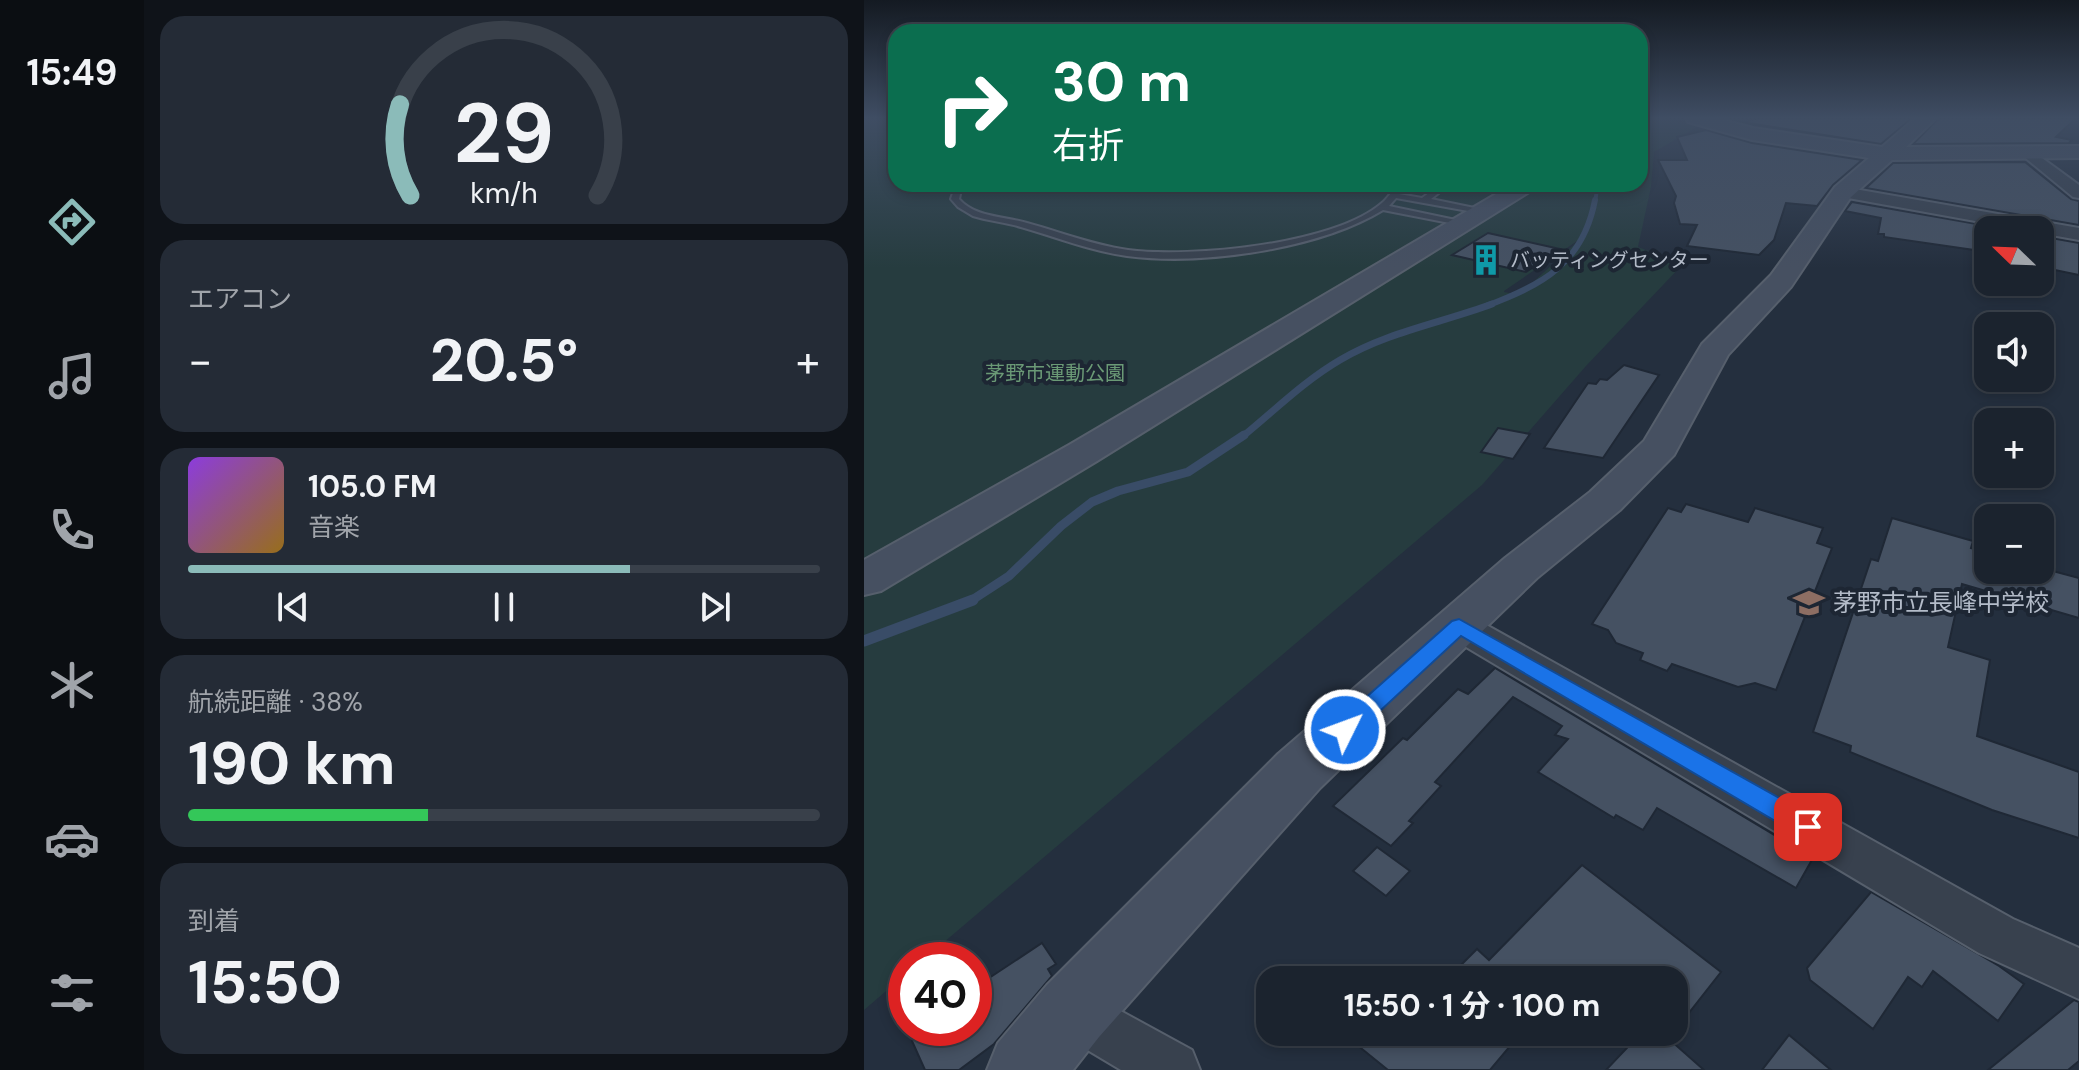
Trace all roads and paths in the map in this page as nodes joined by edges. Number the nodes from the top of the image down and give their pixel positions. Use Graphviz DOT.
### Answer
graph roads {
  1 [pos="1872,168"];
  2 [pos="2047,168"];
  3 [pos="958,192"];
  4 [pos="1399,192"];
  5 [pos="1435,192"];
  6 [pos="1517,192"];
  7 [pos="1843,192"];
  8 [pos="2079,193"];
  9 [pos="1397,196"];
  10 [pos="1424,200"];
  11 [pos="1384,208"];
  12 [pos="1475,217"];
  13 [pos="2079,234"];
  14 [pos="864,580"];
  15 [pos="1459,626"];
  16 [pos="2079,974"];
  17 [pos="1073,1011"];
  18 [pos="1025,1070"];
  19 [pos="1172,1070"];
  1 -- 7 [label="street"];
  2 -- 8 [label="street"];
  3 -- 11 [label="lane"];
  4 -- 9 [label="lane"];
  5 -- 10 [label="lane"];
  6 -- 12 [label="street"];
  7 -- 13 [label="street"];
  7 -- 15 [label="street"];
  9 -- 10 [label="lane"];
  9 -- 11 [label="lane"];
  10 -- 12 [label="lane"];
  11 -- 12 [label="lane"];
  12 -- 14 [label="street"];
  15 -- 16 [label="street"];
  15 -- 17 [label="street"];
  17 -- 18 [label="street"];
  17 -- 19 [label="street"];
}
